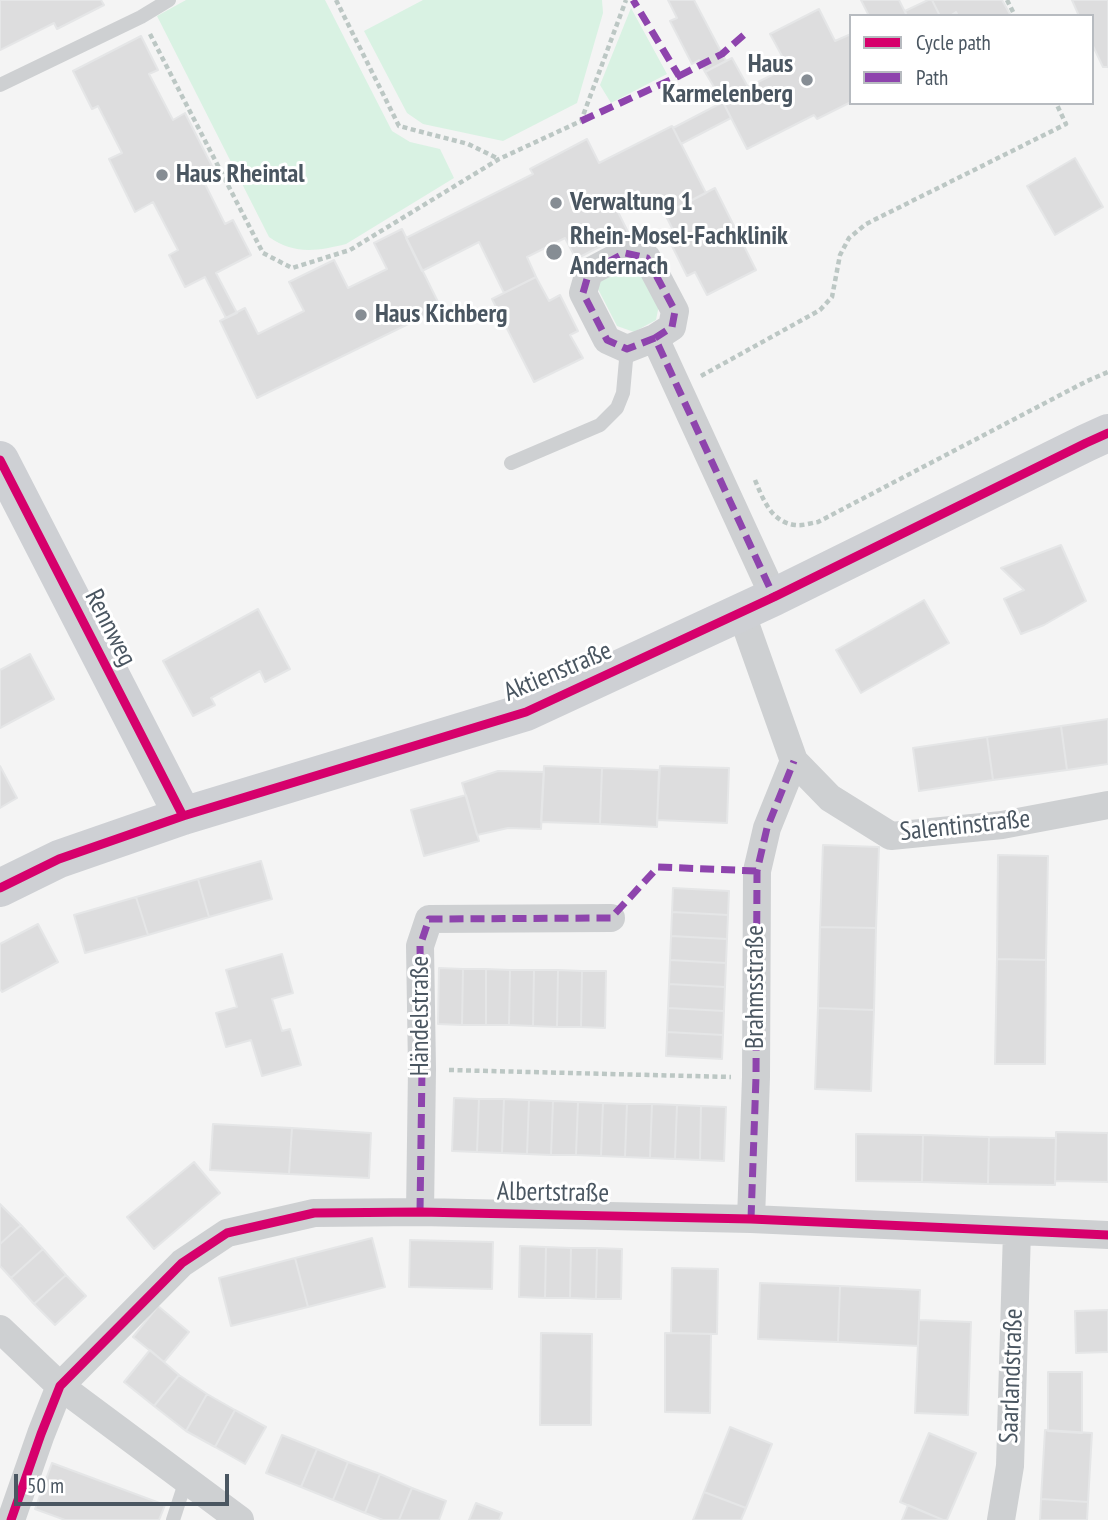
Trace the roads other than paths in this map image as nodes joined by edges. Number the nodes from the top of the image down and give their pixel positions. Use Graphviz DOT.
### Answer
graph roads {
  1 [pos="169,0"];
  2 [pos="0,85"];
  3 [pos="655,338"];
  4 [pos="627,349"];
  5 [pos="1108,433"];
  6 [pos="0,460"];
  7 [pos="511,463"];
  8 [pos="757,604"];
  9 [pos="794,761"];
  10 [pos="1108,805"];
  11 [pos="183,816"];
  12 [pos="0,888"];
  13 [pos="611,918"];
  14 [pos="420,1212"];
  15 [pos="751,1219"];
  16 [pos="1017,1231"];
  17 [pos="1108,1235"];
  18 [pos="0,1329"];
  19 [pos="60,1386"];
  20 [pos="186,1480"];
  21 [pos="11,1520"];
  22 [pos="173,1520"];
  23 [pos="240,1520"];
  24 [pos="1001,1520"];
  1 -- 2 [label="lane"];
  3 -- 4 [label="street"];
  3 -- 4 [label="street"];
  3 -- 8 [label="street"];
  4 -- 7 [label="lane"];
  5 -- 8 [label="street, Aktienstraße"];
  6 -- 11 [label="street, Rennweg"];
  8 -- 9 [label="street, Salentinstraße"];
  8 -- 11 [label="street, Aktienstraße"];
  9 -- 10 [label="street, Salentinstraße"];
  9 -- 15 [label="street, Brahmsstraße"];
  11 -- 12 [label="street, Aktienstraße"];
  13 -- 14 [label="street, Händelstraße"];
  14 -- 15 [label="street, Albertstraße"];
  14 -- 19 [label="street, Albertstraße"];
  15 -- 16 [label="street, Albertstraße"];
  16 -- 17 [label="street, Albertstraße"];
  16 -- 24 [label="street, Saarlandstraße"];
  18 -- 19 [label="street"];
  19 -- 20 [label="street"];
  19 -- 21 [label="street"];
  20 -- 22 [label="lane"];
  20 -- 23 [label="street"];
}
